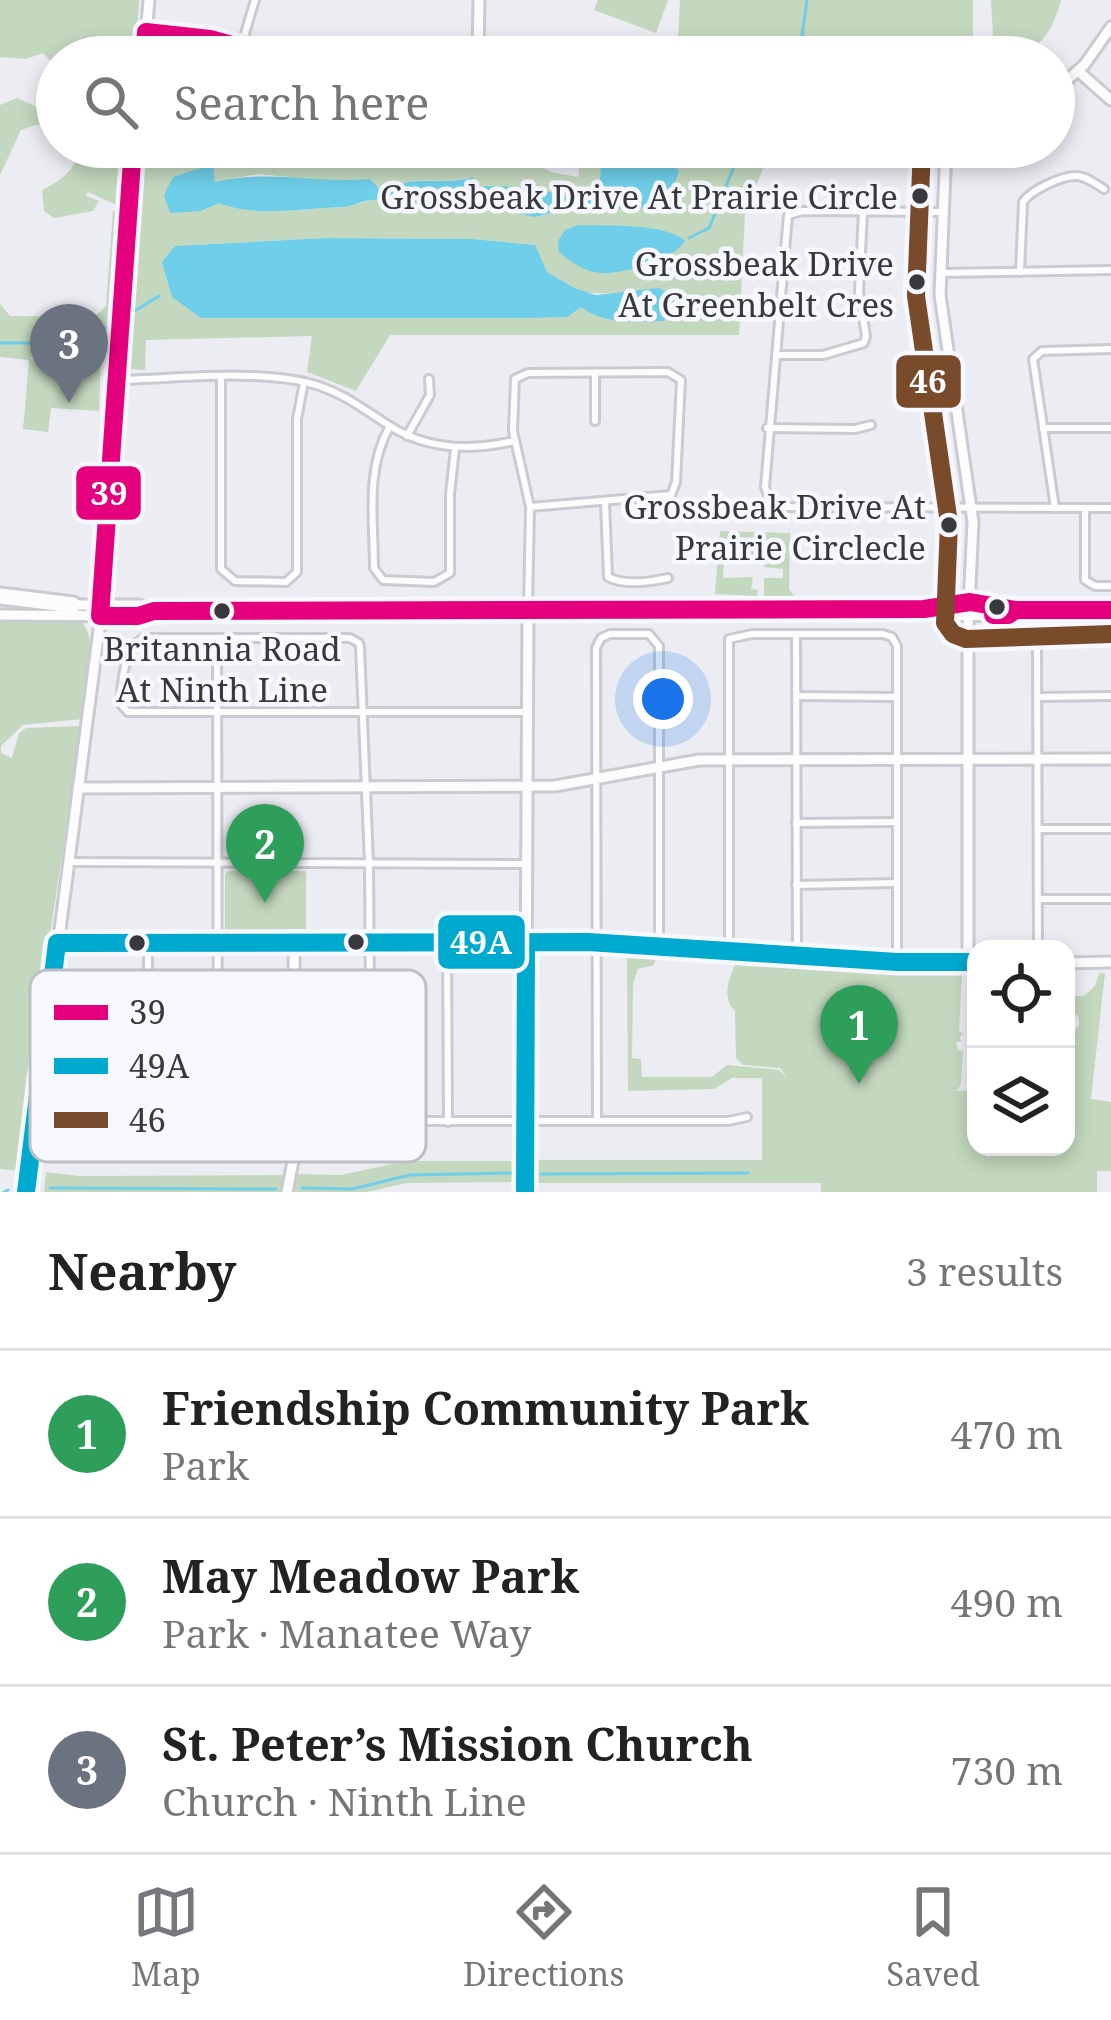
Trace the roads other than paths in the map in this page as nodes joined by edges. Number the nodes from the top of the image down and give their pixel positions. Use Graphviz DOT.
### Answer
graph roads {
  1 [pos="149,0"];
  2 [pos="255,0"];
  3 [pos="479,0"];
  4 [pos="1111,27"];
  5 [pos="146,32"];
  6 [pos="146,36"];
  7 [pos="185,36"];
  8 [pos="244,36"];
  9 [pos="478,36"];
  10 [pos="1078,71"];
  11 [pos="1075,74"];
  12 [pos="1111,100"];
  13 [pos="131,168"];
  14 [pos="945,168"];
  15 [pos="1104,189"];
  16 [pos="863,212"];
  17 [pos="943,212"];
  18 [pos="1111,270"];
  19 [pos="1020,272"];
  20 [pos="940,273"];
  21 [pos="1111,349"];
  22 [pos="776,356"];
  23 [pos="595,374"];
  24 [pos="221,379"];
  25 [pos="429,379"];
  26 [pos="115,380"];
  27 [pos="304,382"];
  28 [pos="595,421"];
  29 [pos="871,425"];
  30 [pos="390,426"];
  31 [pos="767,428"];
  32 [pos="1043,428"];
  33 [pos="1111,428"];
  34 [pos="407,436"];
  35 [pos="514,441"];
  36 [pos="456,448"];
  37 [pos="605,502"];
  38 [pos="530,506"];
  39 [pos="971,508"];
  40 [pos="1054,508"];
  41 [pos="1085,508"];
  42 [pos="1111,508"];
  43 [pos="668,578"];
  44 [pos="1111,586"];
  45 [pos="0,600"];
  46 [pos="73,604"];
  47 [pos="968,610"];
  48 [pos="1111,610"];
  49 [pos="101,611"];
  50 [pos="528,611"];
  51 [pos="0,615"];
  52 [pos="796,634"];
  53 [pos="1111,634"];
  54 [pos="218,638"];
  55 [pos="796,696"];
  56 [pos="896,697"];
  57 [pos="1039,697"];
  58 [pos="1111,697"];
  59 [pos="218,712"];
  60 [pos="361,712"];
  61 [pos="526,712"];
  62 [pos="1037,759"];
  63 [pos="1111,759"];
  64 [pos="727,760"];
  65 [pos="797,760"];
  66 [pos="896,760"];
  67 [pos="969,760"];
  68 [pos="658,765"];
  69 [pos="597,779"];
  70 [pos="218,787"];
  71 [pos="526,787"];
  72 [pos="78,788"];
  73 [pos="366,788"];
  74 [pos="897,822"];
  75 [pos="796,823"];
  76 [pos="1038,829"];
  77 [pos="1111,829"];
  78 [pos="68,862"];
  79 [pos="218,863"];
  80 [pos="369,863"];
  81 [pos="525,863"];
  82 [pos="896,883"];
  83 [pos="796,885"];
  84 [pos="1039,899"];
  85 [pos="1111,899"];
  86 [pos="972,940"];
  87 [pos="1039,940"];
  88 [pos="526,942"];
  89 [pos="597,942"];
  90 [pos="57,943"];
  91 [pos="148,943"];
  92 [pos="217,943"];
  93 [pos="294,943"];
  94 [pos="370,943"];
  95 [pos="447,943"];
  96 [pos="659,946"];
  97 [pos="729,951"];
  98 [pos="796,957"];
  99 [pos="896,962"];
  100 [pos="967,962"];
  101 [pos="1111,962"];
  102 [pos="1075,963"];
  103 [pos="53,970"];
  104 [pos="148,970"];
  105 [pos="217,970"];
  106 [pos="294,970"];
  107 [pos="370,970"];
  108 [pos="747,1117"];
  109 [pos="526,1121"];
  110 [pos="596,1121"];
  111 [pos="426,1122"];
  112 [pos="448,1122"];
  113 [pos="30,1148"];
  114 [pos="291,1162"];
  115 [pos="26,1192"];
  116 [pos="287,1192"];
  117 [pos="525,1192"];
  1 -- 5 [label="street"];
  2 -- 8 [label="street"];
  3 -- 9 [label="street"];
  4 -- 10 [label="street"];
  5 -- 6 [label="street"];
  5 -- 7 [label="street"];
  10 -- 11 [label="street"];
  10 -- 12 [label="street"];
  13 -- 26 [label="street"];
  14 -- 17 [label="street"];
  15 -- 19 [label="street"];
  16 -- 17 [label="street"];
  16 -- 22 [label="street"];
  16 -- 22 [label="street"];
  17 -- 20 [label="street"];
  18 -- 19 [label="street"];
  19 -- 20 [label="street"];
  20 -- 39 [label="street"];
  21 -- 32 [label="street"];
  22 -- 31 [label="street"];
  23 -- 28 [label="street"];
  23 -- 35 [label="street"];
  23 -- 37 [label="street"];
  24 -- 26 [label="street"];
  24 -- 27 [label="street"];
  24 -- 27 [label="street"];
  25 -- 34 [label="street"];
  26 -- 49 [label="street"];
  27 -- 30 [label="street"];
  29 -- 31 [label="street"];
  30 -- 34 [label="street"];
  30 -- 36 [label="street"];
  31 -- 39 [label="street"];
  32 -- 33 [label="street"];
  32 -- 40 [label="street"];
  34 -- 36 [label="street"];
  35 -- 36 [label="street"];
  35 -- 38 [label="street"];
  37 -- 38 [label="street"];
  37 -- 43 [label="street"];
  38 -- 50 [label="street"];
  39 -- 40 [label="street"];
  39 -- 47 [label="street"];
  40 -- 41 [label="street"];
  41 -- 42 [label="street"];
  41 -- 44 [label="street"];
  45 -- 46 [label="highway"];
  46 -- 49 [label="street"];
  47 -- 48 [label="street"];
  47 -- 50 [label="street"];
  47 -- 67 [label="street"];
  49 -- 50 [label="street"];
  49 -- 51 [label="street"];
  49 -- 72 [label="street"];
  50 -- 61 [label="street"];
  52 -- 55 [label="street"];
  52 -- 56 [label="street"];
  52 -- 64 [label="street"];
  53 -- 57 [label="street"];
  54 -- 59 [label="street"];
  54 -- 59 [label="street"];
  54 -- 60 [label="street"];
  55 -- 56 [label="street"];
  55 -- 65 [label="street"];
  56 -- 66 [label="street"];
  57 -- 58 [label="street"];
  57 -- 62 [label="street"];
  59 -- 60 [label="street"];
  59 -- 70 [label="street"];
  60 -- 61 [label="street"];
  60 -- 73 [label="street"];
  61 -- 71 [label="street"];
  62 -- 63 [label="street"];
  62 -- 67 [label="street"];
  62 -- 76 [label="street"];
  64 -- 65 [label="street"];
  64 -- 68 [label="street"];
  64 -- 97 [label="street"];
  65 -- 66 [label="street"];
  65 -- 75 [label="street"];
  66 -- 67 [label="street"];
  66 -- 74 [label="street"];
  67 -- 86 [label="street"];
  68 -- 69 [label="street"];
  68 -- 69 [label="street"];
  68 -- 96 [label="street"];
  69 -- 71 [label="street"];
  69 -- 89 [label="street"];
  70 -- 72 [label="street"];
  70 -- 73 [label="street"];
  70 -- 79 [label="street"];
  71 -- 73 [label="street"];
  71 -- 81 [label="street"];
  72 -- 78 [label="street"];
  73 -- 80 [label="street"];
  74 -- 75 [label="street"];
  74 -- 82 [label="street"];
  75 -- 83 [label="street"];
  76 -- 77 [label="street"];
  76 -- 84 [label="street"];
  78 -- 79 [label="street"];
  78 -- 90 [label="street"];
  79 -- 80 [label="street"];
  79 -- 92 [label="street"];
  80 -- 81 [label="street"];
  80 -- 94 [label="street"];
  81 -- 88 [label="street"];
  82 -- 83 [label="street"];
  82 -- 99 [label="street"];
  83 -- 98 [label="street"];
  84 -- 85 [label="street"];
  84 -- 87 [label="street"];
  88 -- 89 [label="street"];
  88 -- 95 [label="street"];
  88 -- 109 [label="street"];
  89 -- 96 [label="street"];
  89 -- 110 [label="street"];
  90 -- 91 [label="street"];
  90 -- 103 [label="street"];
  91 -- 92 [label="street"];
  91 -- 104 [label="street"];
  92 -- 93 [label="street"];
  92 -- 105 [label="street"];
  93 -- 94 [label="street"];
  93 -- 106 [label="street"];
  94 -- 95 [label="street"];
  94 -- 107 [label="street"];
  95 -- 112 [label="street"];
  96 -- 97 [label="street"];
  97 -- 98 [label="street"];
  98 -- 99 [label="street"];
  99 -- 100 [label="street"];
  101 -- 102 [label="street"];
  108 -- 110 [label="street"];
  109 -- 110 [label="street"];
  109 -- 112 [label="street"];
  109 -- 117 [label="street"];
  111 -- 112 [label="street"];
  113 -- 115 [label="street"];
  114 -- 116 [label="street"];
}
